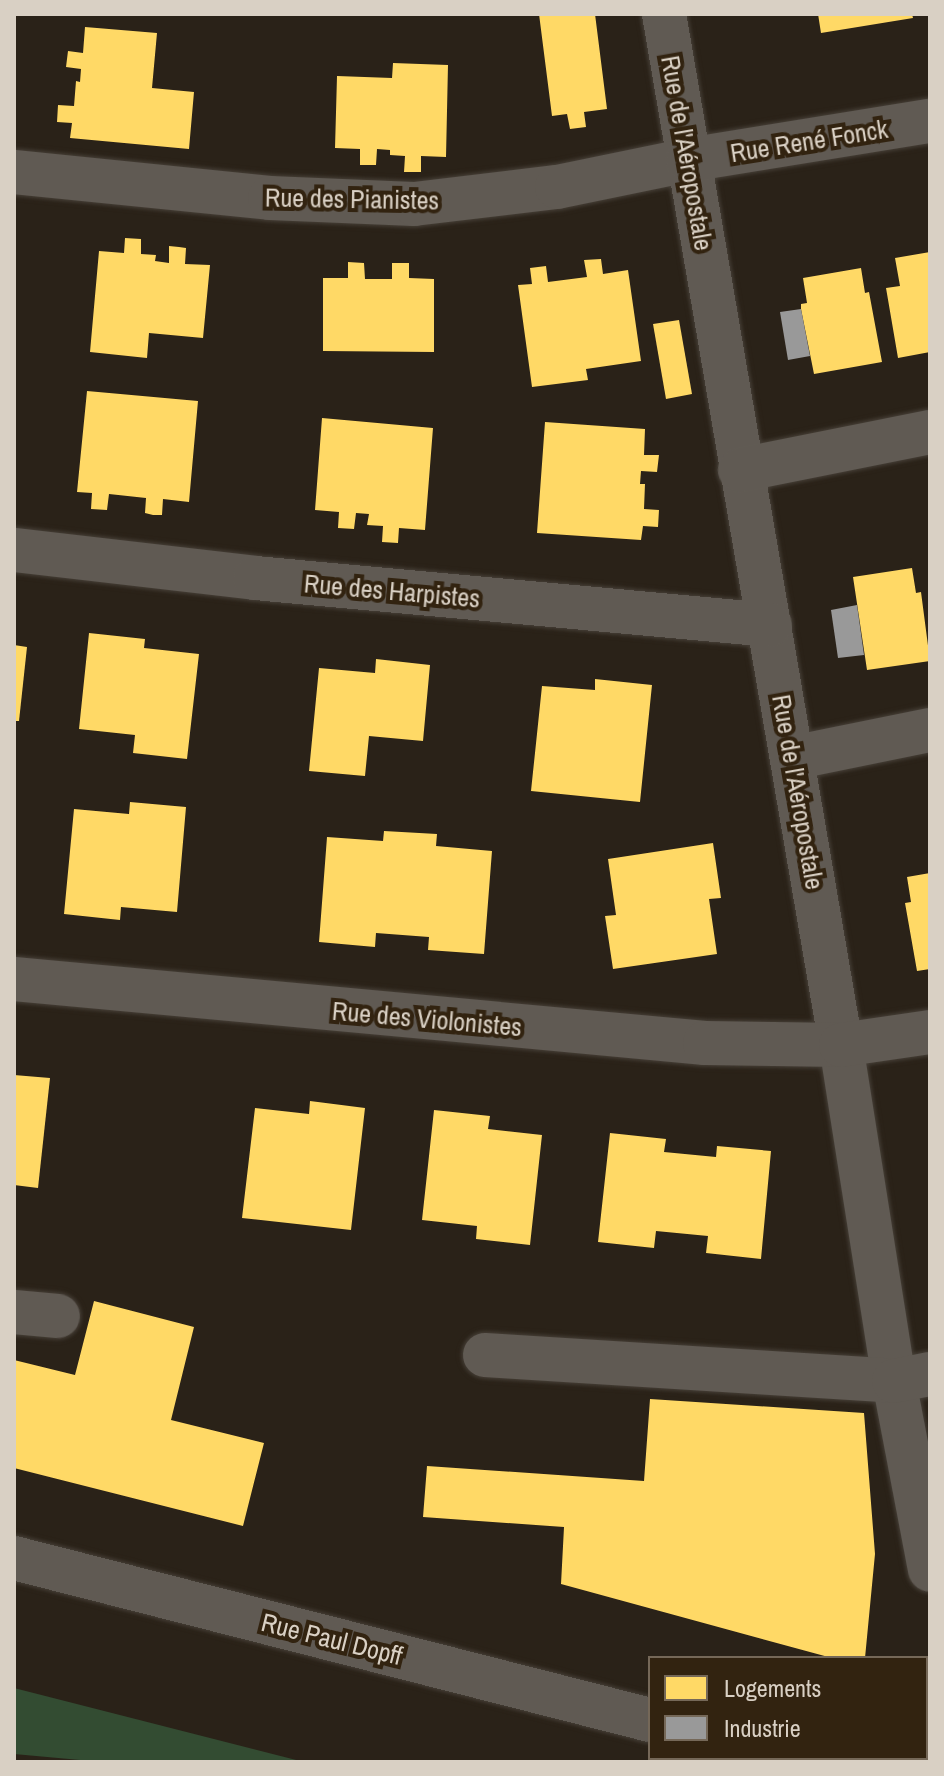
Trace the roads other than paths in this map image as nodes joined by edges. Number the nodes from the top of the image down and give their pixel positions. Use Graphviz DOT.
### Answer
graph roads {
  1 [pos="664,14"];
  2 [pos="930,121"];
  3 [pos="688,160"];
  4 [pos="14,172"];
  5 [pos="930,432"];
  6 [pos="740,470"];
  7 [pos="14,550"];
  8 [pos="770,625"];
  9 [pos="930,730"];
  10 [pos="792,758"];
  11 [pos="14,979"];
  12 [pos="930,1032"];
  13 [pos="841,1045"];
  14 [pos="14,1312"];
  15 [pos="58,1316"];
  16 [pos="485,1355"];
  17 [pos="912,1378"];
  18 [pos="14,1558"];
  19 [pos="930,1570"];
  20 [pos="648,1719"];
  1 -- 3 [label="street, Rue de l'Aéropostale"];
  2 -- 3 [label="street, Rue René Fonck"];
  3 -- 4 [label="street, Rue des Pianistes"];
  3 -- 6 [label="street, Rue de l'Aéropostale"];
  5 -- 6 [label="street"];
  6 -- 8 [label="street, Rue de l'Aéropostale"];
  7 -- 8 [label="street, Rue des Harpistes"];
  8 -- 10 [label="street, Rue de l'Aéropostale"];
  9 -- 10 [label="street"];
  10 -- 13 [label="street, Rue de l'Aéropostale"];
  11 -- 13 [label="street, Rue des Violonistes"];
  12 -- 13 [label="street, Rue des Violonistes"];
  13 -- 17 [label="street, Rue de l'Aéropostale"];
  14 -- 15 [label="street"];
  16 -- 17 [label="street"];
  17 -- 19 [label="street, Rue de l'Aéropostale"];
  18 -- 20 [label="street, Rue Paul Dopff"];
}
